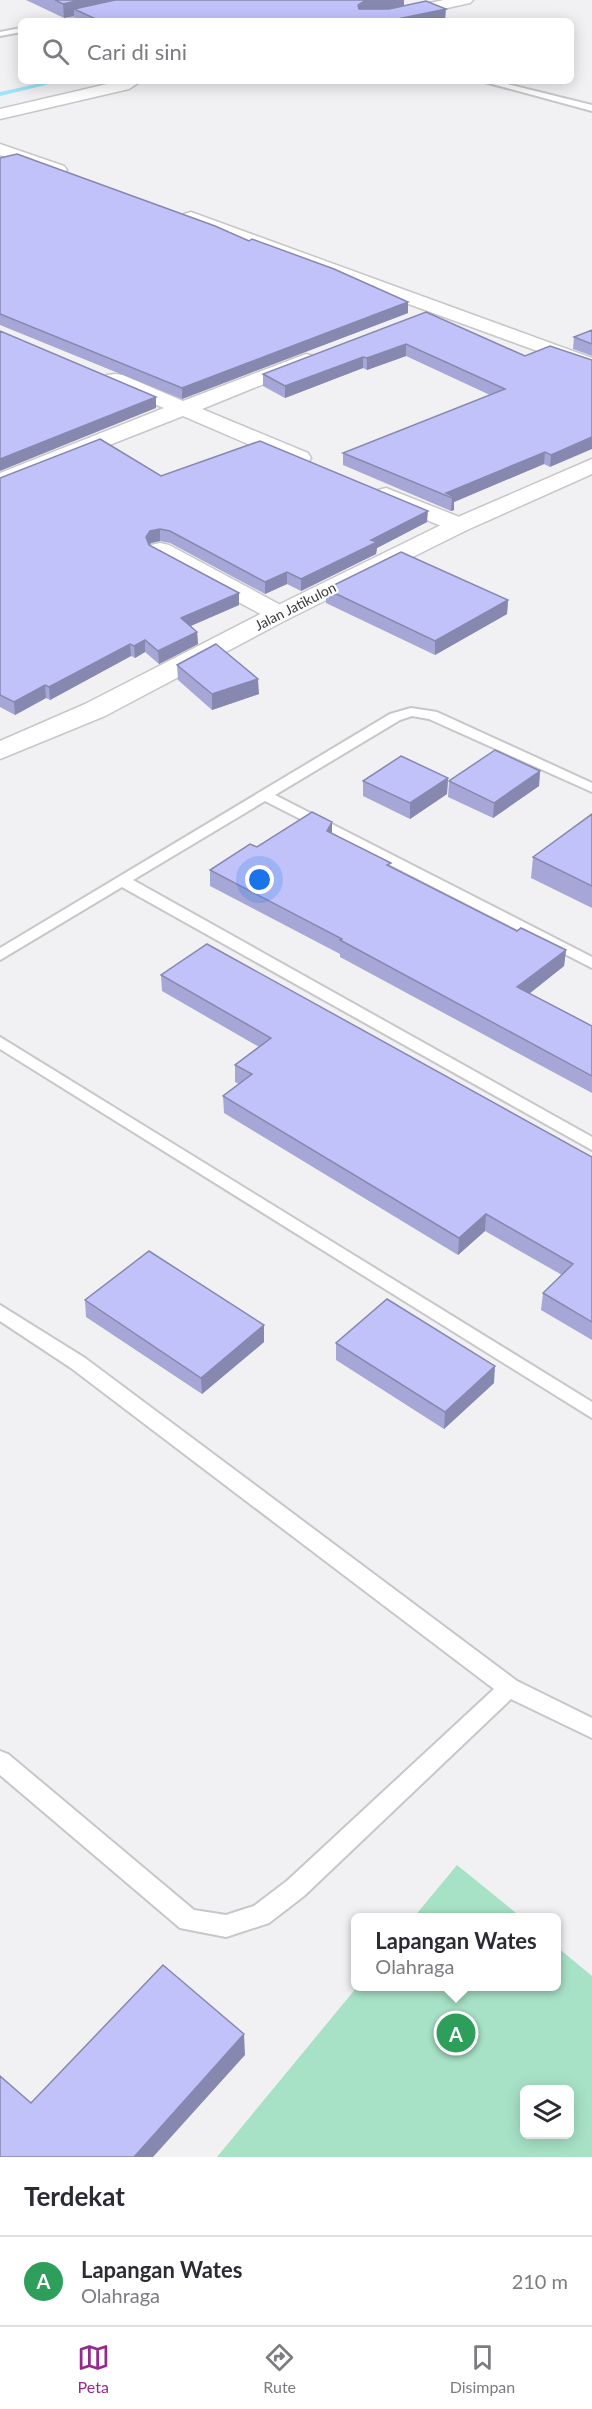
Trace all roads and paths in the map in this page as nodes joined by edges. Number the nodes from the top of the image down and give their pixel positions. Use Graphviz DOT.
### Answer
graph roads {
  1 [pos="465,0"];
  2 [pos="99,14"];
  3 [pos="79,18"];
  4 [pos="381,18"];
  5 [pos="18,31"];
  6 [pos="0,34"];
  7 [pos="92,84"];
  8 [pos="127,84"];
  9 [pos="497,84"];
  10 [pos="0,105"];
  11 [pos="592,108"];
  12 [pos="0,114"];
  13 [pos="0,149"];
  14 [pos="79,178"];
  15 [pos="169,210"];
  16 [pos="439,309"];
  17 [pos="405,321"];
  18 [pos="327,352"];
  19 [pos="592,365"];
  20 [pos="96,372"];
  21 [pos="182,408"];
  22 [pos="592,466"];
  23 [pos="325,469"];
  24 [pos="0,481"];
  25 [pos="369,488"];
  26 [pos="459,525"];
  27 [pos="160,550"];
  28 [pos="279,614"];
  29 [pos="0,751"];
  30 [pos="592,788"];
  31 [pos="266,796"];
  32 [pos="121,880"];
  33 [pos="0,955"];
  34 [pos="592,963"];
  35 [pos="0,1042"];
  36 [pos="592,1144"];
  37 [pos="0,1312"];
  38 [pos="592,1411"];
  39 [pos="509,1688"];
  40 [pos="592,1728"];
  41 [pos="0,1761"];
  1 -- 4 [label="main road"];
  2 -- 3 [label="lane"];
  5 -- 6 [label="lane"];
  7 -- 10 [label="main road"];
  8 -- 12 [label="main road"];
  9 -- 11 [label="lane"];
  13 -- 14 [label="main road"];
  15 -- 16 [label="main road"];
  16 -- 17 [label="main road"];
  16 -- 19 [label="main road"];
  18 -- 21 [label="main road"];
  20 -- 21 [label="main road"];
  21 -- 23 [label="main road"];
  21 -- 24 [label="main road"];
  22 -- 26 [label="main road, Jalan Jatikulon"];
  25 -- 26 [label="main road"];
  26 -- 28 [label="main road, Jalan Jatikulon"];
  27 -- 28 [label="main road"];
  28 -- 29 [label="main road, Jalan Jatikulon"];
  30 -- 31 [label="lane"];
  31 -- 32 [label="lane"];
  31 -- 34 [label="lane"];
  32 -- 33 [label="lane"];
  32 -- 36 [label="lane"];
  35 -- 38 [label="lane"];
  37 -- 39 [label="lane"];
  39 -- 40 [label="lane"];
  39 -- 41 [label="lane"];
}
